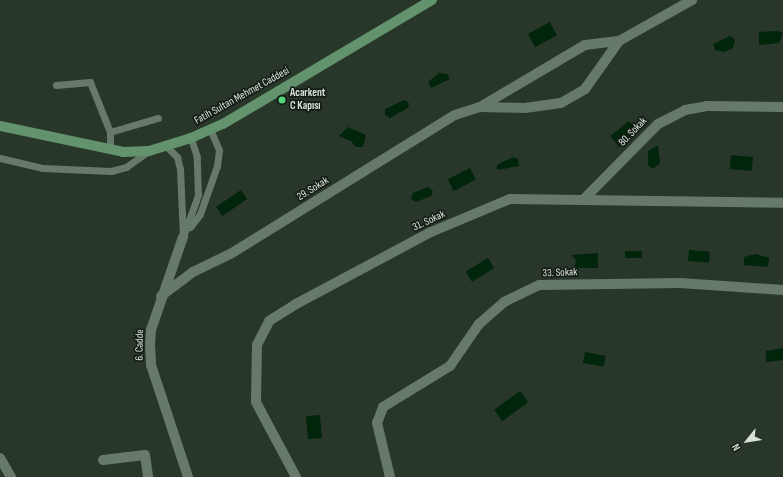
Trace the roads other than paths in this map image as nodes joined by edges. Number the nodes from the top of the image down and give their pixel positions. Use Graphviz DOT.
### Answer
graph roads {
  1 [pos="432,0"];
  2 [pos="692,0"];
  3 [pos="619,41"];
  4 [pos="56,85"];
  5 [pos="480,107"];
  6 [pos="783,107"];
  7 [pos="158,118"];
  8 [pos="0,126"];
  9 [pos="210,129"];
  10 [pos="110,132"];
  11 [pos="191,138"];
  12 [pos="166,146"];
  13 [pos="110,150"];
  14 [pos="149,151"];
  15 [pos="0,158"];
  16 [pos="585,198"];
  17 [pos="783,203"];
  18 [pos="183,237"];
  19 [pos="783,290"];
  20 [pos="161,296"];
  21 [pos="0,458"];
  22 [pos="103,460"];
  23 [pos="12,477"];
  24 [pos="148,477"];
  25 [pos="188,477"];
  26 [pos="296,477"];
  27 [pos="390,477"];
  1 -- 9 [label="main road, Fatih Sultan Mehmet Caddesi"];
  2 -- 3 [label="street, 29. Sokak"];
  3 -- 5 [label="street, 29. Sokak"];
  3 -- 5 [label="street, 29. Sokak"];
  4 -- 10 [label="lane"];
  5 -- 20 [label="street, 29. Sokak"];
  6 -- 16 [label="street, 80. Sokak"];
  7 -- 10 [label="lane"];
  8 -- 13 [label="main road, Fatih Sultan Mehmet Caddesi"];
  9 -- 11 [label="main road, Fatih Sultan Mehmet Caddesi"];
  9 -- 18 [label="lane"];
  10 -- 13 [label="lane"];
  11 -- 12 [label="main road, Fatih Sultan Mehmet Caddesi"];
  11 -- 18 [label="lane"];
  12 -- 14 [label="main road, Fatih Sultan Mehmet Caddesi"];
  12 -- 18 [label="lane"];
  13 -- 14 [label="main road, Fatih Sultan Mehmet Caddesi"];
  14 -- 15 [label="lane"];
  16 -- 17 [label="street, 31. Sokak"];
  16 -- 26 [label="street, 31. Sokak"];
  18 -- 20 [label="street, 6. Cadde"];
  19 -- 27 [label="street, 33. Sokak"];
  20 -- 25 [label="street, 6. Cadde"];
  21 -- 23 [label="street"];
  22 -- 24 [label="street"];
}
